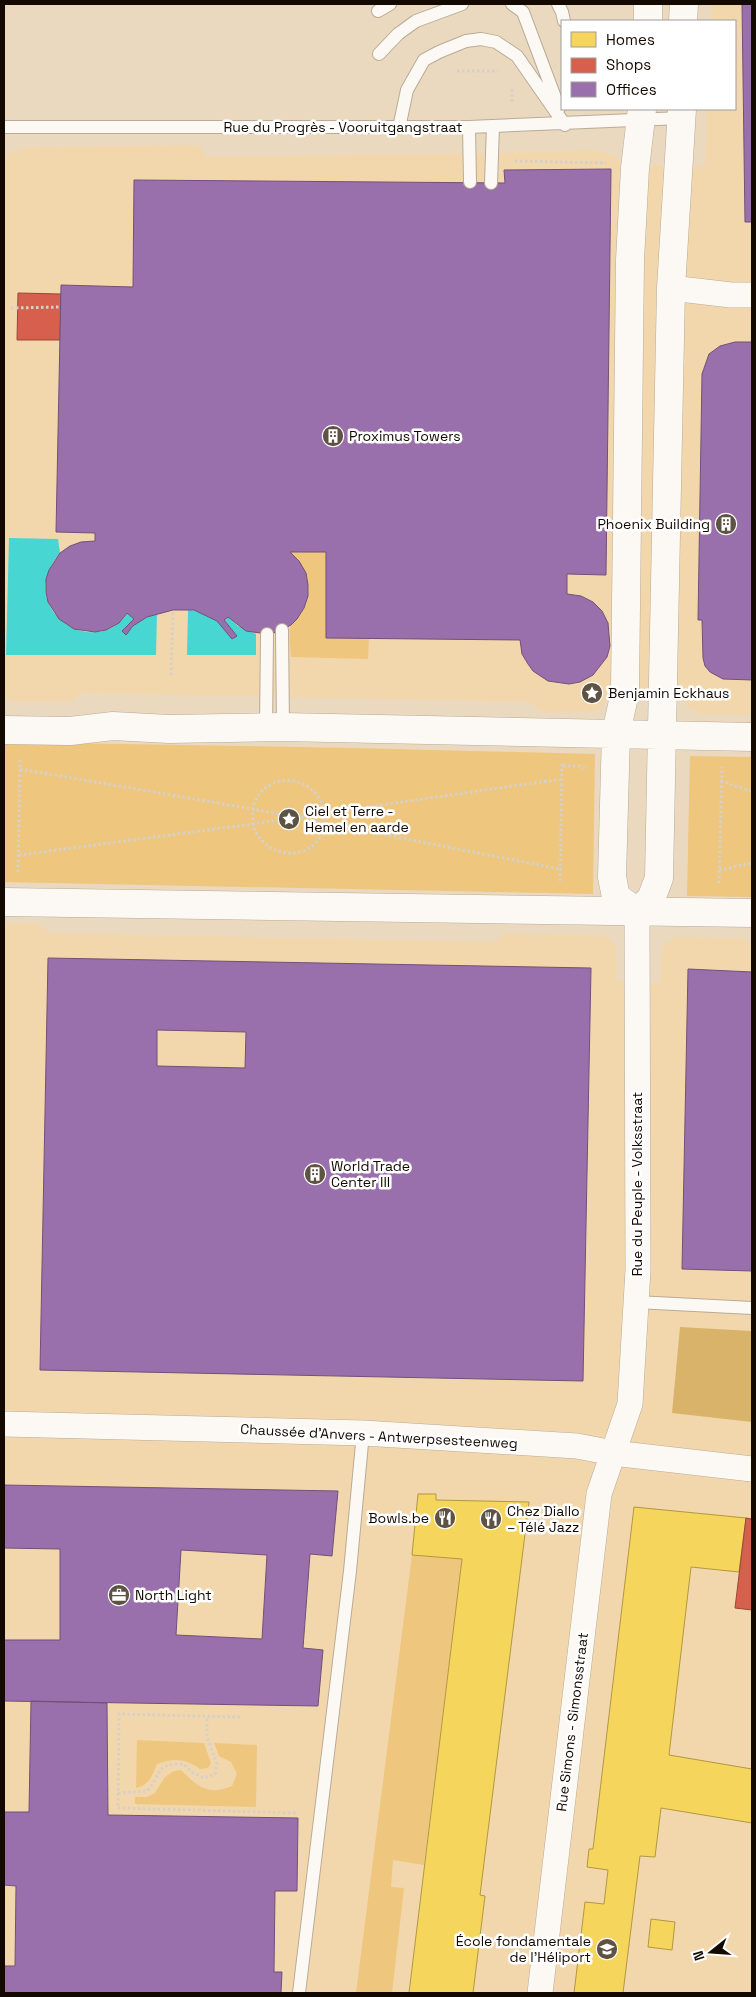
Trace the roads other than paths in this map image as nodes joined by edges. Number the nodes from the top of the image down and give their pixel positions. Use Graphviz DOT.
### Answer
graph roads {
  1 [pos="390,4"];
  2 [pos="462,4"];
  3 [pos="512,4"];
  4 [pos="558,4"];
  5 [pos="648,4"];
  6 [pos="684,4"];
  7 [pos="378,11"];
  8 [pos="564,20"];
  9 [pos="648,20"];
  10 [pos="684,20"];
  11 [pos="379,54"];
  12 [pos="566,110"];
  13 [pos="641,114"];
  14 [pos="682,114"];
  15 [pos="565,125"];
  16 [pos="493,126"];
  17 [pos="4,127"];
  18 [pos="399,128"];
  19 [pos="469,128"];
  20 [pos="470,182"];
  21 [pos="491,183"];
  22 [pos="672,288"];
  23 [pos="752,295"];
  24 [pos="282,630"];
  25 [pos="267,634"];
  26 [pos="274,728"];
  27 [pos="4,730"];
  28 [pos="616,734"];
  29 [pos="662,735"];
  30 [pos="752,737"];
  31 [pos="4,902"];
  32 [pos="637,912"];
  33 [pos="752,913"];
  34 [pos="636,1302"];
  35 [pos="752,1308"];
  36 [pos="4,1424"];
  37 [pos="363,1432"];
  38 [pos="613,1453"];
  39 [pos="752,1469"];
  40 [pos="299,1993"];
  41 [pos="540,1993"];
  1 -- 7 [label="lane"];
  2 -- 11 [label="lane"];
  3 -- 15 [label="lane"];
  4 -- 8 [label="lane"];
  5 -- 9 [label="street"];
  6 -- 10 [label="street"];
  12 -- 15 [label="lane"];
  13 -- 14 [label="lane, Rue du Progrès - Vooruitgangstraat"];
  13 -- 15 [label="lane, Rue du Progrès - Vooruitgangstraat"];
  13 -- 28 [label="street"];
  14 -- 22 [label="street"];
  15 -- 16 [label="lane, Rue du Progrès - Vooruitgangstraat"];
  15 -- 18 [label="lane"];
  16 -- 19 [label="lane, Rue du Progrès - Vooruitgangstraat"];
  16 -- 21 [label="lane"];
  17 -- 18 [label="lane, Rue du Progrès - Vooruitgangstraat"];
  18 -- 19 [label="lane, Rue du Progrès - Vooruitgangstraat"];
  19 -- 20 [label="lane"];
  22 -- 23 [label="street"];
  22 -- 29 [label="street"];
  24 -- 26 [label="lane"];
  25 -- 26 [label="lane"];
  26 -- 27 [label="street"];
  26 -- 28 [label="street"];
  28 -- 29 [label="street"];
  28 -- 32 [label="street"];
  29 -- 30 [label="street"];
  29 -- 32 [label="street"];
  31 -- 32 [label="street"];
  32 -- 33 [label="street"];
  32 -- 34 [label="street, Rue du Peuple - Volksstraat"];
  34 -- 35 [label="lane"];
  34 -- 38 [label="street, Rue du Peuple - Volksstraat"];
  36 -- 37 [label="street, Chaussée d'Anvers - Antwerpsesteenweg"];
  37 -- 38 [label="street, Chaussée d'Anvers - Antwerpsesteenweg"];
  37 -- 40 [label="lane"];
  38 -- 39 [label="street, Chaussée d'Anvers - Antwerpsesteenweg"];
  38 -- 41 [label="street, Rue Simons - Simonsstraat"];
}
